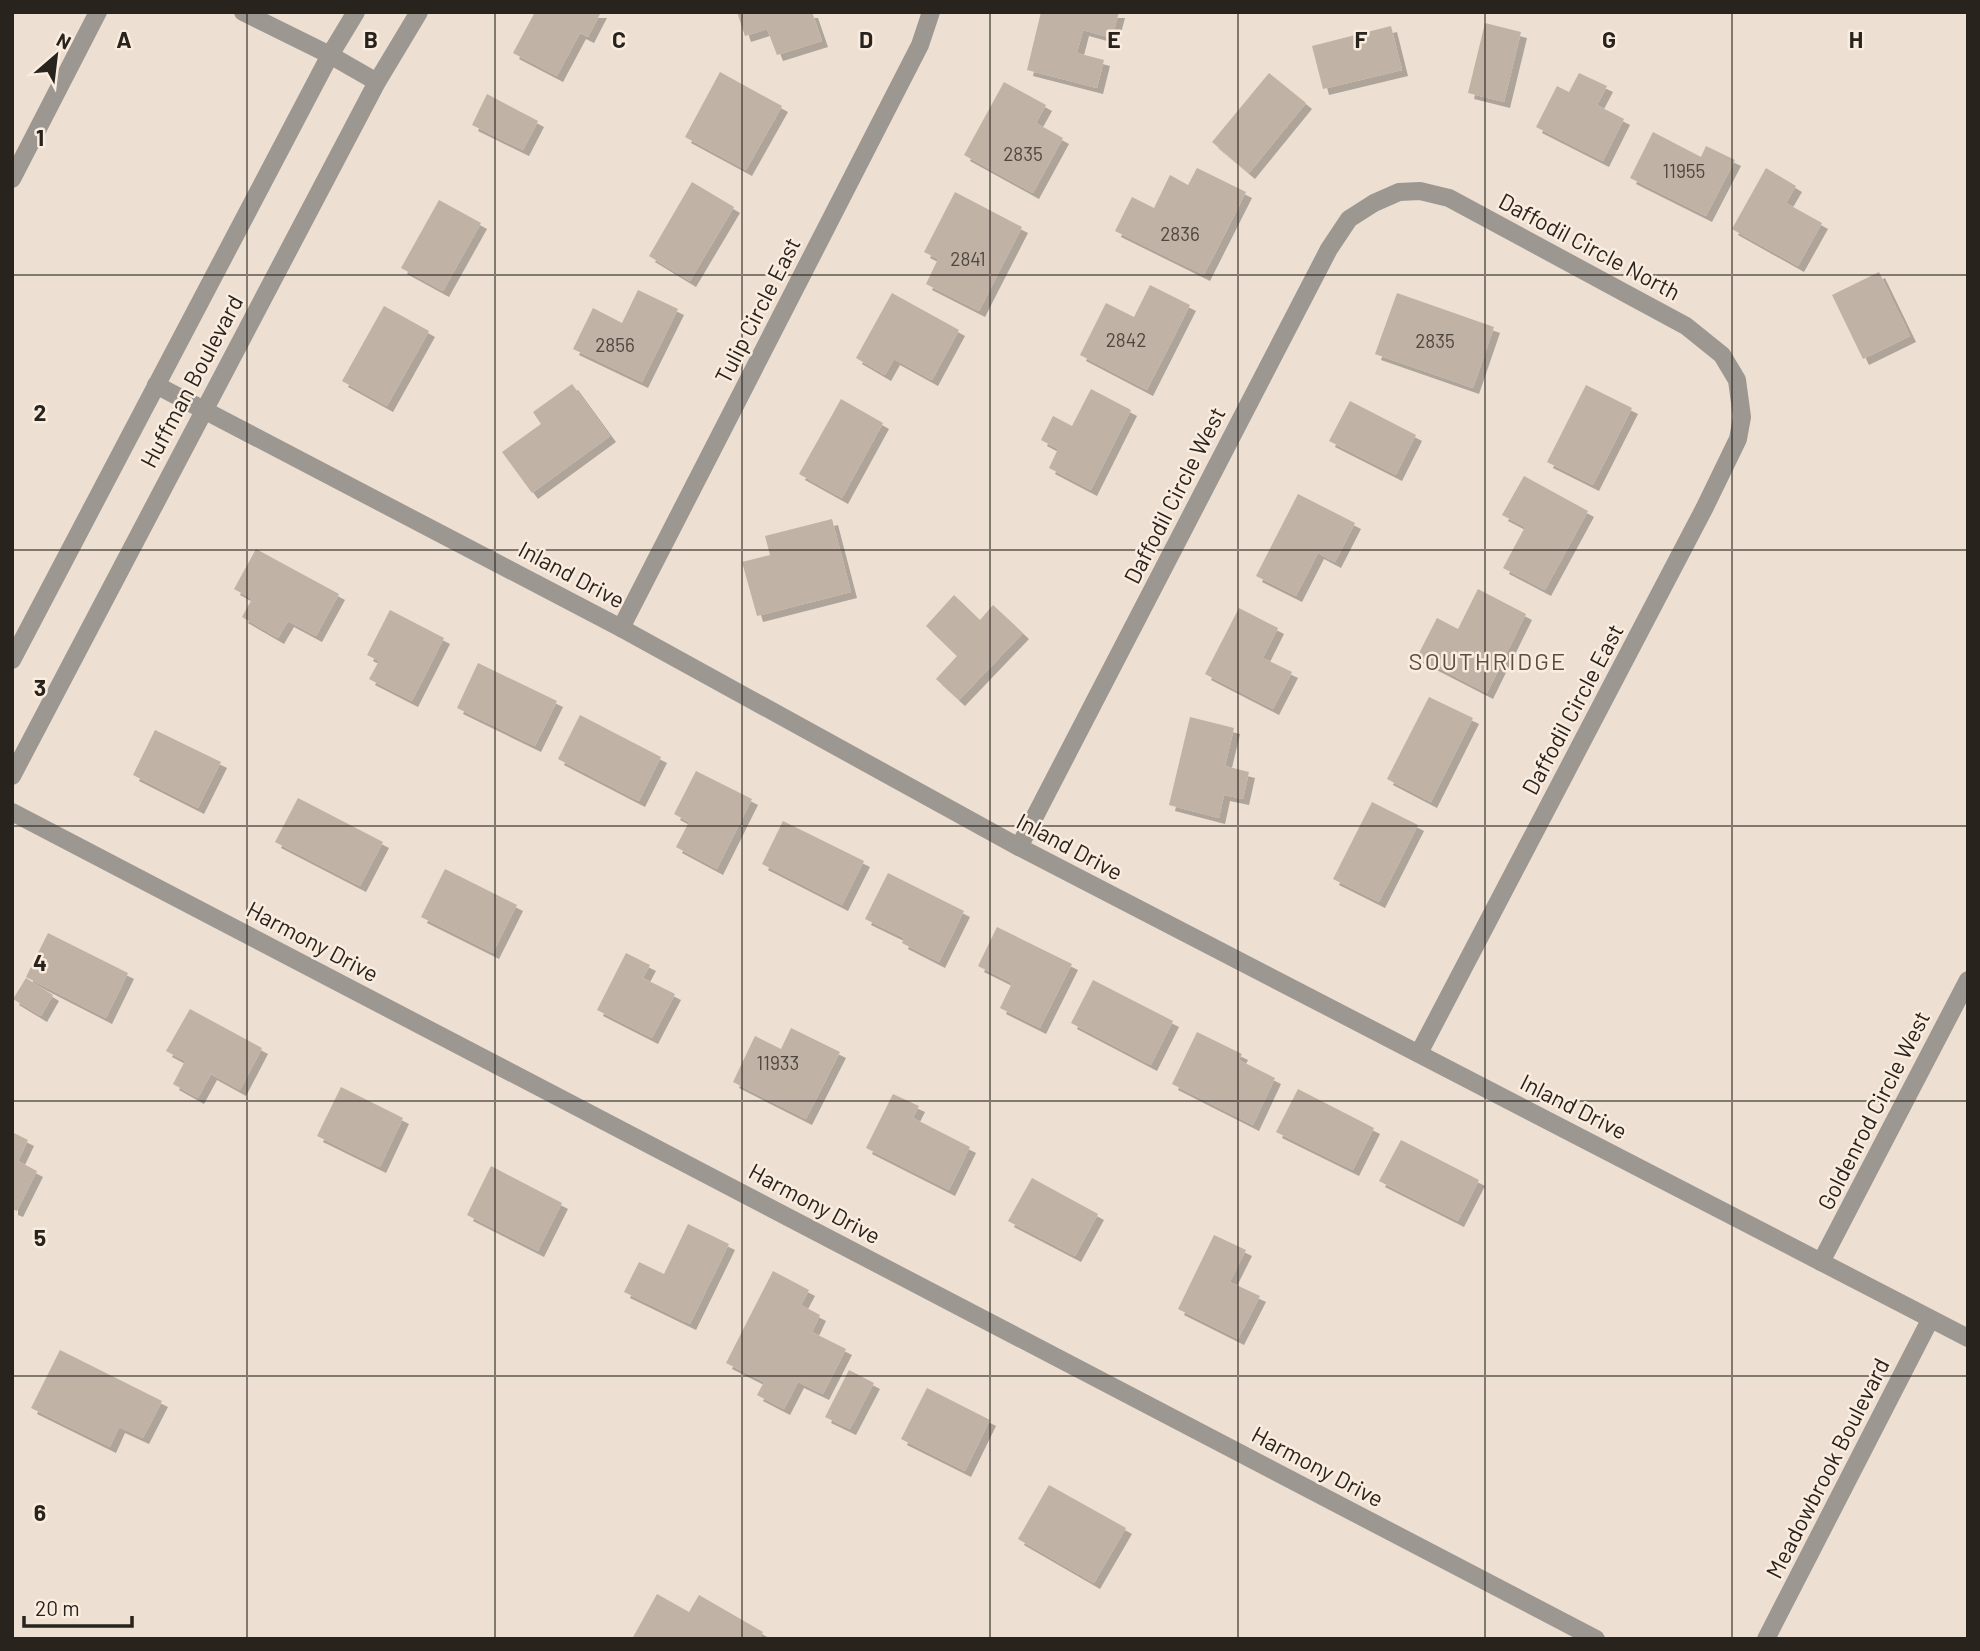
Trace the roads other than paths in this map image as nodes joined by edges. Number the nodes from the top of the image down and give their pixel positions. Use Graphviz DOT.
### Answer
graph roads {
  1 [pos="98,12"];
  2 [pos="243,12"];
  3 [pos="356,12"];
  4 [pos="419,12"];
  5 [pos="931,12"];
  6 [pos="330,55"];
  7 [pos="377,82"];
  8 [pos="12,179"];
  9 [pos="1399,192"];
  10 [pos="1737,380"];
  11 [pos="156,385"];
  12 [pos="203,410"];
  13 [pos="621,628"];
  14 [pos="12,660"];
  15 [pos="12,776"];
  16 [pos="12,812"];
  17 [pos="1019,847"];
  18 [pos="1968,980"];
  19 [pos="1419,1053"];
  20 [pos="1821,1262"];
  21 [pos="1930,1320"];
  22 [pos="1968,1338"];
  23 [pos="1596,1639"];
  24 [pos="1766,1639"];
  1 -- 8 [label="street"];
  2 -- 6 [label="street"];
  3 -- 6 [label="street, Huffman Boulevard"];
  4 -- 7 [label="street, Huffman Boulevard"];
  5 -- 13 [label="street, Tulip Circle East"];
  6 -- 7 [label="street"];
  6 -- 11 [label="street, Huffman Boulevard"];
  7 -- 12 [label="street, Huffman Boulevard"];
  9 -- 10 [label="street, Daffodil Circle North"];
  9 -- 17 [label="street, Daffodil Circle West"];
  10 -- 19 [label="street, Daffodil Circle East"];
  11 -- 12 [label="street, Inland Drive"];
  11 -- 14 [label="street, Huffman Boulevard"];
  12 -- 13 [label="street, Inland Drive"];
  12 -- 15 [label="street, Huffman Boulevard"];
  13 -- 17 [label="street, Inland Drive"];
  16 -- 23 [label="street, Harmony Drive"];
  17 -- 19 [label="street, Inland Drive"];
  18 -- 20 [label="street, Goldenrod Circle West"];
  19 -- 20 [label="street, Inland Drive"];
  20 -- 21 [label="street, Inland Drive"];
  21 -- 22 [label="street, Inland Drive"];
  21 -- 24 [label="street, Meadowbrook Boulevard"];
}
